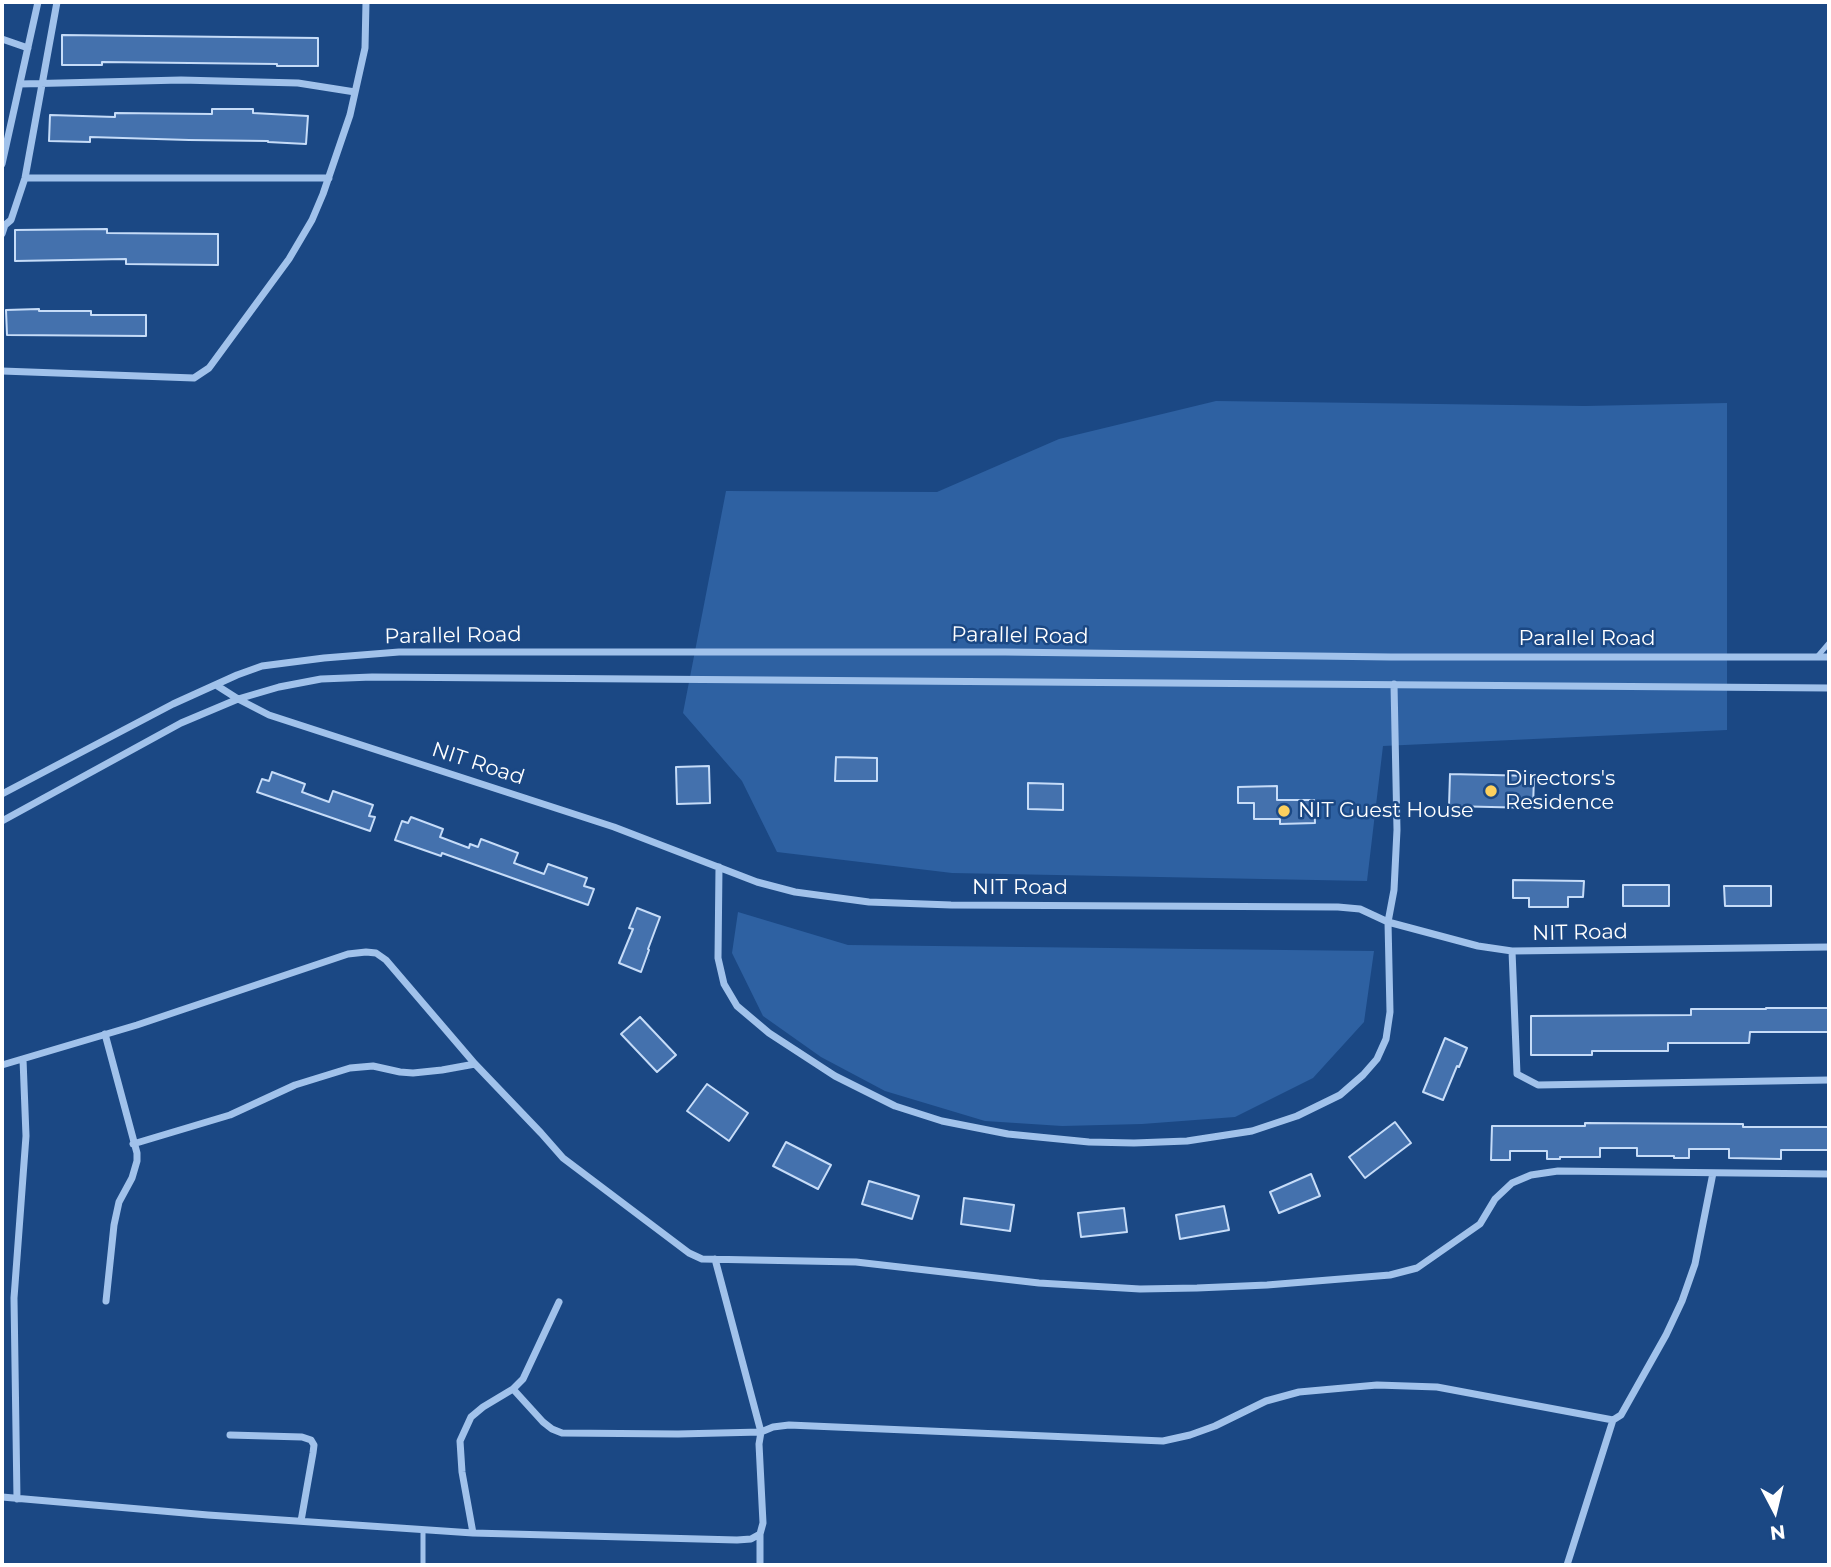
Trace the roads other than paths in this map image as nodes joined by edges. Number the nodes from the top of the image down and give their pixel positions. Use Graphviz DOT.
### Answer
graph roads {
  1 [pos="38,2"];
  2 [pos="57,2"];
  3 [pos="366,2"];
  4 [pos="2,39"];
  5 [pos="28,48"];
  6 [pos="20,84"];
  7 [pos="42,85"];
  8 [pos="355,92"];
  9 [pos="2,164"];
  10 [pos="25,178"];
  11 [pos="329,178"];
  12 [pos="2,234"];
  13 [pos="2,371"];
  14 [pos="1829,643"];
  15 [pos="1817,657"];
  16 [pos="1829,657"];
  17 [pos="1394,684"];
  18 [pos="216,685"];
  19 [pos="1829,688"];
  20 [pos="238,699"];
  21 [pos="2,794"];
  22 [pos="2,821"];
  23 [pos="719,867"];
  24 [pos="1388,922"];
  25 [pos="1829,947"];
  26 [pos="1512,951"];
  27 [pos="105,1034"];
  28 [pos="23,1059"];
  29 [pos="475,1064"];
  30 [pos="2,1065"];
  31 [pos="1829,1080"];
  32 [pos="133,1144"];
  33 [pos="1713,1173"];
  34 [pos="1829,1174"];
  35 [pos="715,1259"];
  36 [pos="106,1301"];
  37 [pos="559,1302"];
  38 [pos="513,1389"];
  39 [pos="1613,1420"];
  40 [pos="761,1432"];
  41 [pos="230,1436"];
  42 [pos="2,1497"];
  43 [pos="17,1499"];
  44 [pos="301,1521"];
  45 [pos="423,1530"];
  46 [pos="473,1533"];
  47 [pos="760,1534"];
  48 [pos="423,1565"];
  49 [pos="760,1565"];
  50 [pos="1567,1565"];
  1 -- 5 [label="street"];
  2 -- 7 [label="street"];
  3 -- 8 [label="street"];
  4 -- 5 [label="street"];
  5 -- 6 [label="street"];
  6 -- 7 [label="street"];
  6 -- 9 [label="street"];
  7 -- 8 [label="street"];
  7 -- 10 [label="street"];
  8 -- 11 [label="street"];
  10 -- 11 [label="street"];
  10 -- 12 [label="street"];
  11 -- 13 [label="street"];
  14 -- 15 [label="lane"];
  15 -- 16 [label="street, Parallel Road"];
  15 -- 18 [label="street, Parallel Road"];
  17 -- 19 [label="street, Parallel Road"];
  17 -- 20 [label="street, Parallel Road"];
  17 -- 24 [label="street"];
  18 -- 20 [label="street, NIT Road"];
  18 -- 21 [label="street"];
  20 -- 22 [label="street"];
  20 -- 23 [label="street, NIT Road"];
  23 -- 24 [label="street, NIT Road"];
  23 -- 24 [label="street"];
  24 -- 26 [label="street, NIT Road"];
  25 -- 26 [label="street, NIT Road"];
  26 -- 31 [label="street"];
  27 -- 28 [label="street"];
  27 -- 29 [label="street"];
  27 -- 32 [label="street"];
  28 -- 30 [label="street"];
  28 -- 43 [label="street"];
  29 -- 32 [label="street"];
  29 -- 35 [label="street"];
  32 -- 36 [label="street"];
  33 -- 34 [label="street"];
  33 -- 35 [label="street"];
  33 -- 39 [label="street"];
  35 -- 40 [label="street"];
  37 -- 38 [label="street"];
  38 -- 40 [label="street"];
  38 -- 46 [label="street"];
  39 -- 40 [label="street"];
  39 -- 50 [label="street"];
  40 -- 47 [label="street"];
  41 -- 44 [label="street"];
  42 -- 43 [label="street"];
  43 -- 44 [label="street"];
  44 -- 45 [label="street"];
  45 -- 46 [label="street"];
  45 -- 48 [label="lane"];
  46 -- 47 [label="street"];
  47 -- 49 [label="street"];
}
